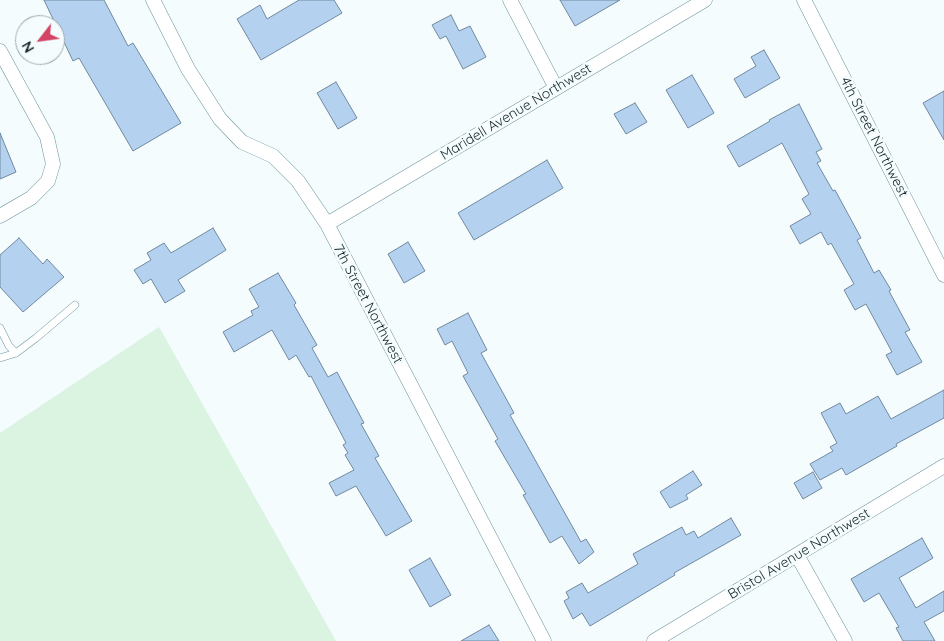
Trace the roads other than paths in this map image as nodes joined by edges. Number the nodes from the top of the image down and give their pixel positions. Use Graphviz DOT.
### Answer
graph roads {
  1 [pos="153,0"];
  2 [pos="510,0"];
  3 [pos="705,0"];
  4 [pos="804,0"];
  5 [pos="0,50"];
  6 [pos="556,88"];
  7 [pos="0,216"];
  8 [pos="327,224"];
  9 [pos="940,259"];
  10 [pos="944,275"];
  11 [pos="75,305"];
  12 [pos="0,328"];
  13 [pos="16,353"];
  14 [pos="0,358"];
  15 [pos="944,466"];
  16 [pos="797,555"];
  17 [pos="544,641"];
  18 [pos="654,641"];
  19 [pos="845,641"];
  1 -- 8 [label="street, 7th Street Northwest"];
  2 -- 6 [label="street"];
  3 -- 6 [label="street, Maridell Avenue Northwest"];
  4 -- 9 [label="street, 4th Street Northwest"];
  5 -- 7 [label="street"];
  6 -- 8 [label="street, Maridell Avenue Northwest"];
  8 -- 17 [label="street, 7th Street Northwest"];
  9 -- 10 [label="street, 4th Street Northwest"];
  11 -- 13 [label="lane"];
  12 -- 13 [label="lane"];
  13 -- 14 [label="lane"];
  15 -- 16 [label="street, Bristol Avenue Northwest"];
  16 -- 18 [label="street, Bristol Avenue Northwest"];
  16 -- 19 [label="street"];
}
